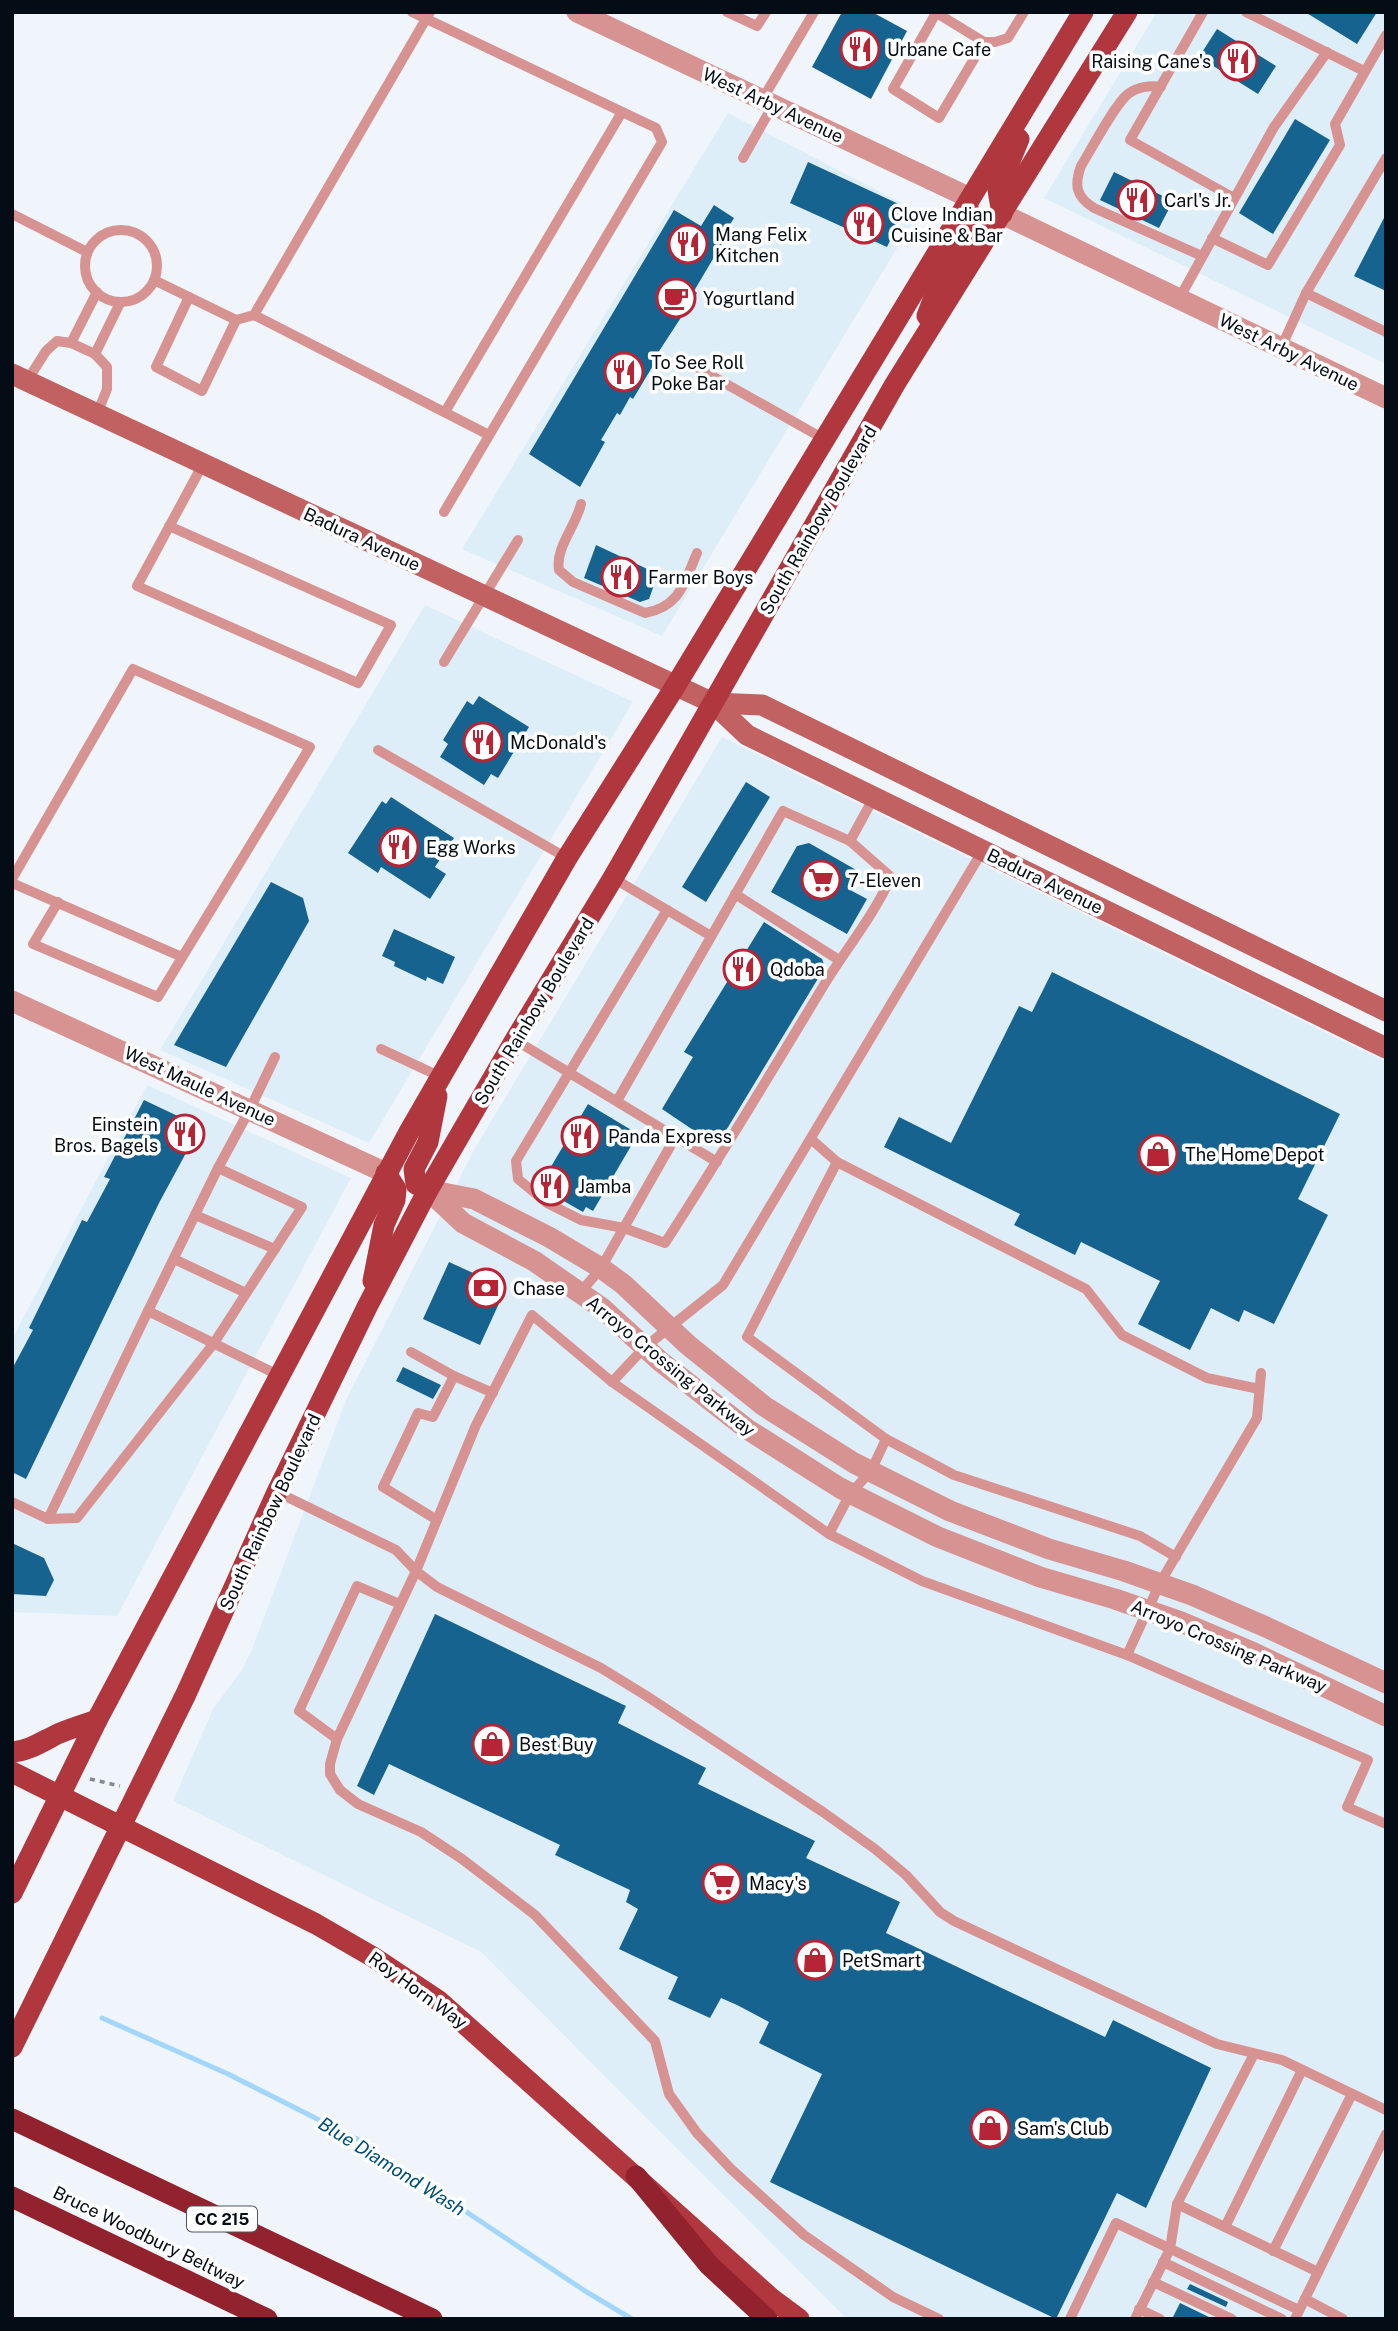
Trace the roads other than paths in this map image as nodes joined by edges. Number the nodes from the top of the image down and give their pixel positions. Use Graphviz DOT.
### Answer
graph roads {
  1 [pos="412,12"];
  2 [pos="577,12"];
  3 [pos="727,12"];
  4 [pos="766,12"];
  5 [pos="814,12"];
  6 [pos="936,12"];
  7 [pos="1024,12"];
  8 [pos="1127,12"];
  9 [pos="1203,12"];
  10 [pos="1246,12"];
  11 [pos="428,15"];
  12 [pos="1081,17"];
  13 [pos="1386,35"];
  14 [pos="984,42"];
  15 [pos="1327,52"];
  16 [pos="1364,71"];
  17 [pos="1161,87"];
  18 [pos="768,103"];
  19 [pos="622,112"];
  20 [pos="743,158"];
  21 [pos="1386,158"];
  22 [pos="970,198"];
  23 [pos="1234,198"];
  24 [pos="12,214"];
  25 [pos="1002,214"];
  26 [pos="1212,238"];
  27 [pos="87,252"];
  28 [pos="1202,256"];
  29 [pos="154,280"];
  30 [pos="97,292"];
  31 [pos="1306,293"];
  32 [pos="189,297"];
  33 [pos="1179,299"];
  34 [pos="120,303"];
  35 [pos="254,315"];
  36 [pos="236,320"];
  37 [pos="1386,332"];
  38 [pos="71,343"];
  39 [pos="1281,348"];
  40 [pos="915,351"];
  41 [pos="95,355"];
  42 [pos="689,363"];
  43 [pos="20,377"];
  44 [pos="1386,398"];
  45 [pos="445,412"];
  46 [pos="97,414"];
  47 [pos="489,435"];
  48 [pos="824,439"];
  49 [pos="203,464"];
  50 [pos="581,504"];
  51 [pos="444,512"];
  52 [pos="169,526"];
  53 [pos="518,540"];
  54 [pos="697,553"];
  55 [pos="484,595"];
  56 [pos="444,662"];
  57 [pos="676,685"];
  58 [pos="713,703"];
  59 [pos="378,750"];
  60 [pos="874,797"];
  61 [pos="998,821"];
  62 [pos="850,841"];
  63 [pos="982,850"];
  64 [pos="567,858"];
  65 [pos="613,878"];
  66 [pos="12,881"];
  67 [pos="735,894"];
  68 [pos="58,902"];
  69 [pos="667,910"];
  70 [pos="712,936"];
  71 [pos="183,957"];
  72 [pos="839,960"];
  73 [pos="12,1001"];
  74 [pos="1386,1011"];
  75 [pos="515,1040"];
  76 [pos="1386,1048"];
  77 [pos="381,1049"];
  78 [pos="275,1057"];
  79 [pos="570,1073"];
  80 [pos="442,1077"];
  81 [pos="617,1101"];
  82 [pos="250,1109"];
  83 [pos="676,1136"];
  84 [pos="811,1139"];
  85 [pos="717,1162"];
  86 [pos="838,1162"];
  87 [pos="218,1168"];
  88 [pos="386,1173"];
  89 [pos="428,1190"];
  90 [pos="195,1215"];
  91 [pos="624,1228"];
  92 [pos="275,1250"];
  93 [pos="174,1259"];
  94 [pos="601,1268"];
  95 [pos="246,1293"];
  96 [pos="580,1293"];
  97 [pos="367,1307"];
  98 [pos="148,1311"];
  99 [pos="670,1327"];
  100 [pos="214,1343"];
  101 [pos="645,1347"];
  102 [pos="411,1352"];
  103 [pos="1261,1373"];
  104 [pos="280,1376"];
  105 [pos="454,1376"];
  106 [pos="612,1382"];
  107 [pos="1259,1389"];
  108 [pos="493,1393"];
  109 [pos="886,1439"];
  110 [pos="871,1471"];
  111 [pos="278,1492"];
  112 [pos="850,1494"];
  113 [pos="12,1502"];
  114 [pos="47,1520"];
  115 [pos="437,1520"];
  116 [pos="829,1534"];
  117 [pos="1176,1556"];
  118 [pos="416,1571"];
  119 [pos="1160,1583"];
  120 [pos="400,1604"];
  121 [pos="1147,1610"];
  122 [pos="1127,1654"];
  123 [pos="1386,1683"];
  124 [pos="1386,1716"];
  125 [pos="97,1720"];
  126 [pos="337,1739"];
  127 [pos="12,1752"];
  128 [pos="12,1772"];
  129 [pos="60,1796"];
  130 [pos="1386,1824"];
  131 [pos="121,1827"];
  132 [pos="12,1893"];
  133 [pos="12,2048"];
  134 [pos="1254,2053"];
  135 [pos="1302,2070"];
  136 [pos="1352,2094"];
  137 [pos="1386,2110"];
  138 [pos="12,2119"];
  139 [pos="1386,2134"];
  140 [pos="636,2176"];
  141 [pos="12,2197"];
  142 [pos="1177,2204"];
  143 [pos="1225,2227"];
  144 [pos="1170,2249"];
  145 [pos="1273,2251"];
  146 [pos="1163,2262"];
  147 [pos="1318,2272"];
  148 [pos="1153,2282"];
  149 [pos="1305,2299"];
  150 [pos="1137,2314"];
  151 [pos="1297,2315"];
  152 [pos="267,2319"];
  153 [pos="432,2319"];
  154 [pos="767,2319"];
  155 [pos="799,2319"];
  156 [pos="939,2319"];
  157 [pos="1070,2319"];
  158 [pos="1160,2319"];
  159 [pos="1232,2319"];
  160 [pos="1282,2319"];
  161 [pos="1343,2319"];
  1 -- 11 [label="lane"];
  2 -- 18 [label="street, West Arby Avenue"];
  3 -- 4 [label="lane"];
  5 -- 18 [label="lane"];
  6 -- 14 [label="lane"];
  6 -- 14 [label="lane"];
  7 -- 14 [label="lane"];
  8 -- 25 [label="main road, South Rainbow Boulevard"];
  9 -- 17 [label="lane"];
  10 -- 15 [label="lane"];
  11 -- 19 [label="lane"];
  11 -- 35 [label="lane"];
  12 -- 22 [label="main road, South Rainbow Boulevard"];
  12 -- 25 [label="main road"];
  13 -- 16 [label="lane"];
  15 -- 16 [label="lane"];
  15 -- 23 [label="lane"];
  16 -- 26 [label="lane"];
  17 -- 23 [label="lane"];
  17 -- 28 [label="lane"];
  18 -- 20 [label="lane"];
  18 -- 22 [label="street, West Arby Avenue"];
  19 -- 45 [label="lane"];
  19 -- 47 [label="lane"];
  21 -- 31 [label="lane"];
  22 -- 40 [label="main road"];
  22 -- 48 [label="main road, South Rainbow Boulevard"];
  23 -- 26 [label="lane"];
  24 -- 27 [label="lane"];
  25 -- 33 [label="street, West Arby Avenue"];
  25 -- 40 [label="main road, South Rainbow Boulevard"];
  26 -- 28 [label="lane"];
  27 -- 29 [label="lane"];
  27 -- 30 [label="lane"];
  28 -- 33 [label="lane"];
  29 -- 32 [label="lane"];
  29 -- 34 [label="lane"];
  30 -- 34 [label="lane"];
  30 -- 38 [label="lane"];
  31 -- 37 [label="lane"];
  31 -- 39 [label="lane"];
  32 -- 36 [label="lane"];
  32 -- 36 [label="lane"];
  33 -- 39 [label="street, West Arby Avenue"];
  34 -- 41 [label="lane"];
  35 -- 36 [label="lane"];
  35 -- 45 [label="lane"];
  38 -- 41 [label="lane"];
  38 -- 43 [label="lane"];
  39 -- 44 [label="street, West Arby Avenue"];
  40 -- 58 [label="main road, South Rainbow Boulevard"];
  41 -- 46 [label="lane"];
  42 -- 48 [label="lane"];
  43 -- 46 [label="main road, Badura Avenue"];
  45 -- 47 [label="lane"];
  46 -- 49 [label="main road, Badura Avenue"];
  47 -- 51 [label="lane"];
  48 -- 57 [label="main road, South Rainbow Boulevard"];
  49 -- 52 [label="lane"];
  49 -- 55 [label="main road, Badura Avenue"];
  50 -- 54 [label="lane"];
  52 -- 52 [label="lane"];
  53 -- 55 [label="lane"];
  55 -- 56 [label="lane"];
  55 -- 57 [label="main road, Badura Avenue"];
  57 -- 58 [label="main road, Badura Avenue"];
  57 -- 64 [label="main road, South Rainbow Boulevard"];
  58 -- 60 [label="main road, Badura Avenue"];
  58 -- 61 [label="main road, Badura Avenue"];
  58 -- 65 [label="main road, South Rainbow Boulevard"];
  59 -- 64 [label="lane"];
  60 -- 62 [label="lane"];
  60 -- 63 [label="main road, Badura Avenue"];
  61 -- 63 [label="main road"];
  61 -- 74 [label="main road, Badura Avenue"];
  62 -- 67 [label="lane"];
  62 -- 72 [label="lane"];
  63 -- 76 [label="main road, Badura Avenue"];
  63 -- 84 [label="lane"];
  64 -- 80 [label="main road, South Rainbow Boulevard"];
  65 -- 69 [label="lane"];
  65 -- 75 [label="main road, South Rainbow Boulevard"];
  66 -- 68 [label="lane"];
  66 -- 71 [label="lane"];
  67 -- 70 [label="lane"];
  67 -- 72 [label="lane"];
  68 -- 71 [label="lane"];
  68 -- 71 [label="lane"];
  69 -- 70 [label="lane"];
  69 -- 79 [label="lane"];
  70 -- 81 [label="lane"];
  72 -- 85 [label="lane"];
  73 -- 82 [label="street, West Maule Avenue"];
  75 -- 79 [label="lane"];
  75 -- 89 [label="main road, South Rainbow Boulevard"];
  77 -- 80 [label="lane"];
  78 -- 82 [label="lane"];
  79 -- 81 [label="lane"];
  79 -- 91 [label="lane"];
  80 -- 88 [label="main road, South Rainbow Boulevard"];
  80 -- 89 [label="main road"];
  81 -- 83 [label="lane"];
  82 -- 87 [label="lane"];
  82 -- 88 [label="street, West Maule Avenue"];
  83 -- 85 [label="lane"];
  83 -- 91 [label="lane"];
  84 -- 86 [label="lane"];
  84 -- 99 [label="lane"];
  85 -- 91 [label="lane"];
  86 -- 107 [label="lane"];
  86 -- 109 [label="lane"];
  87 -- 90 [label="lane"];
  87 -- 92 [label="lane"];
  88 -- 97 [label="main road"];
  88 -- 104 [label="main road, South Rainbow Boulevard"];
  89 -- 94 [label="street, Arroyo Crossing Parkway"];
  89 -- 96 [label="street, Arroyo Crossing Parkway"];
  89 -- 97 [label="main road, South Rainbow Boulevard"];
  90 -- 92 [label="lane"];
  90 -- 93 [label="lane"];
  91 -- 94 [label="lane"];
  92 -- 95 [label="lane"];
  93 -- 95 [label="lane"];
  93 -- 98 [label="lane"];
  94 -- 96 [label="lane"];
  94 -- 99 [label="street, Arroyo Crossing Parkway"];
  95 -- 100 [label="lane"];
  96 -- 101 [label="street, Arroyo Crossing Parkway"];
  97 -- 111 [label="main road, South Rainbow Boulevard"];
  98 -- 100 [label="lane"];
  98 -- 114 [label="lane"];
  99 -- 101 [label="lane"];
  99 -- 110 [label="street, Arroyo Crossing Parkway"];
  100 -- 104 [label="lane"];
  100 -- 114 [label="lane"];
  101 -- 106 [label="lane"];
  101 -- 112 [label="street, Arroyo Crossing Parkway"];
  102 -- 105 [label="lane"];
  103 -- 107 [label="lane"];
  104 -- 125 [label="main road, South Rainbow Boulevard"];
  105 -- 108 [label="lane"];
  105 -- 115 [label="lane"];
  106 -- 108 [label="lane"];
  106 -- 116 [label="lane"];
  107 -- 117 [label="lane"];
  108 -- 115 [label="lane"];
  109 -- 110 [label="lane"];
  109 -- 117 [label="lane"];
  110 -- 112 [label="lane"];
  110 -- 119 [label="street, Arroyo Crossing Parkway"];
  111 -- 118 [label="lane"];
  111 -- 131 [label="main road, South Rainbow Boulevard"];
  112 -- 116 [label="lane"];
  112 -- 121 [label="street, Arroyo Crossing Parkway"];
  113 -- 114 [label="lane"];
  115 -- 118 [label="lane"];
  116 -- 122 [label="lane"];
  117 -- 119 [label="lane"];
  118 -- 120 [label="lane"];
  118 -- 134 [label="lane"];
  119 -- 121 [label="lane"];
  119 -- 123 [label="street, Arroyo Crossing Parkway"];
  120 -- 126 [label="lane"];
  120 -- 126 [label="lane"];
  121 -- 122 [label="lane"];
  121 -- 124 [label="street, Arroyo Crossing Parkway"];
  122 -- 130 [label="lane"];
  125 -- 127 [label="main road"];
  125 -- 129 [label="main road, South Rainbow Boulevard"];
  126 -- 156 [label="lane"];
  128 -- 129 [label="main road, Roy Horn Way"];
  129 -- 131 [label="main road, Roy Horn Way"];
  129 -- 132 [label="main road, South Rainbow Boulevard"];
  131 -- 133 [label="main road, South Rainbow Boulevard"];
  131 -- 140 [label="main road, Roy Horn Way"];
  134 -- 135 [label="lane"];
  134 -- 142 [label="lane"];
  135 -- 136 [label="lane"];
  135 -- 143 [label="lane"];
  136 -- 137 [label="lane"];
  136 -- 145 [label="lane"];
  138 -- 153 [label="highway, CC 215"];
  139 -- 147 [label="lane"];
  140 -- 154 [label="highway"];
  140 -- 155 [label="main road, Roy Horn Way"];
  141 -- 152 [label="highway, Bruce Woodbury Beltway"];
  142 -- 143 [label="lane"];
  142 -- 144 [label="lane"];
  143 -- 145 [label="lane"];
  144 -- 146 [label="lane"];
  144 -- 151 [label="lane"];
  144 -- 157 [label="lane"];
  145 -- 147 [label="lane"];
  146 -- 148 [label="lane"];
  146 -- 160 [label="lane"];
  147 -- 149 [label="lane"];
  148 -- 150 [label="lane"];
  148 -- 159 [label="lane"];
  149 -- 151 [label="lane"];
  149 -- 161 [label="lane"];
  150 -- 158 [label="lane"];
}
